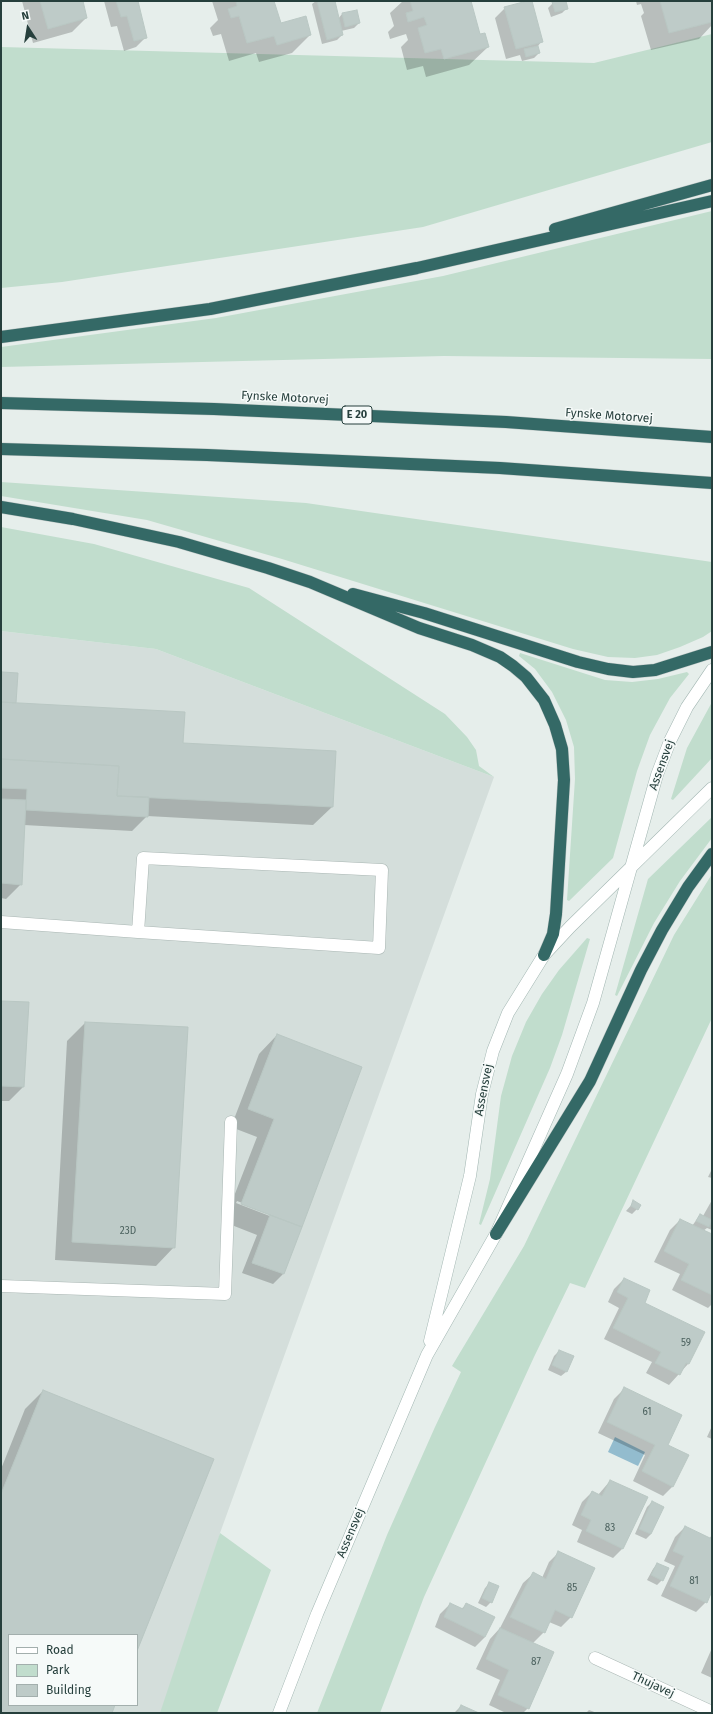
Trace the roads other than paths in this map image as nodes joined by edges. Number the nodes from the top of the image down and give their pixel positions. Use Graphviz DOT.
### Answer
graph roads {
  1 [pos="712,185"];
  2 [pos="712,201"];
  3 [pos="417,268"];
  4 [pos="1,337"];
  5 [pos="1,403"];
  6 [pos="712,437"];
  7 [pos="1,449"];
  8 [pos="712,483"];
  9 [pos="1,508"];
  10 [pos="310,582"];
  11 [pos="712,652"];
  12 [pos="712,670"];
  13 [pos="712,788"];
  14 [pos="712,854"];
  15 [pos="631,868"];
  16 [pos="1,922"];
  17 [pos="138,932"];
  18 [pos="544,955"];
  19 [pos="231,1122"];
  20 [pos="496,1234"];
  21 [pos="1,1286"];
  22 [pos="427,1355"];
  23 [pos="595,1658"];
  24 [pos="712,1712"];
  25 [pos="279,1713"];
  1 -- 3 [label="highway"];
  2 -- 3 [label="highway"];
  3 -- 4 [label="highway"];
  5 -- 6 [label="highway, Fynske Motorvej / E 20"];
  7 -- 8 [label="highway"];
  9 -- 10 [label="highway"];
  10 -- 11 [label="highway"];
  10 -- 18 [label="highway"];
  12 -- 15 [label="main road, Assensvej"];
  13 -- 15 [label="main road, Assensvej"];
  14 -- 20 [label="highway"];
  15 -- 18 [label="main road, Assensvej"];
  15 -- 20 [label="main road, Assensvej"];
  16 -- 17 [label="main road"];
  17 -- 17 [label="main road"];
  18 -- 22 [label="main road, Assensvej"];
  19 -- 21 [label="main road"];
  20 -- 22 [label="main road, Assensvej"];
  22 -- 25 [label="main road, Assensvej"];
  23 -- 24 [label="main road, Thujavej"];
}
